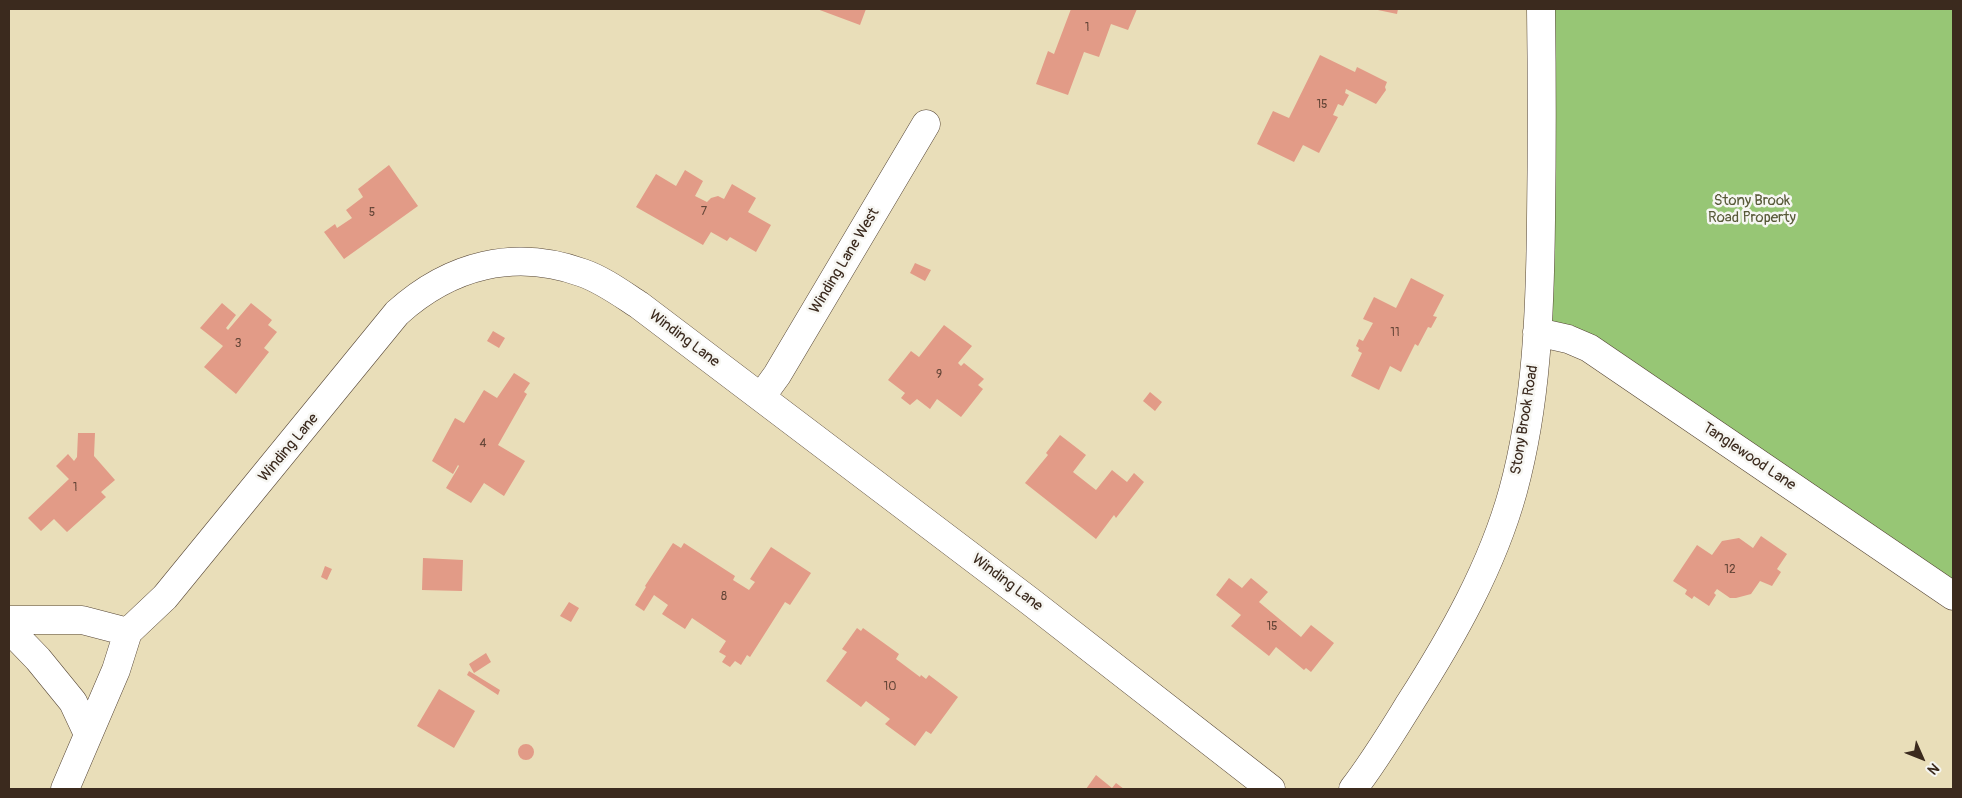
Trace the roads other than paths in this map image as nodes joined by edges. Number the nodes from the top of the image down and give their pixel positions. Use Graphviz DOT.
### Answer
graph roads {
  1 [pos="1541,9"];
  2 [pos="926,124"];
  3 [pos="1537,332"];
  4 [pos="761,396"];
  5 [pos="1953,596"];
  6 [pos="9,620"];
  7 [pos="9,629"];
  8 [pos="128,632"];
  9 [pos="88,734"];
  10 [pos="66,789"];
  11 [pos="1271,789"];
  12 [pos="1353,789"];
  1 -- 3 [label="street, Stony Brook Road"];
  2 -- 4 [label="street, Winding Lane West"];
  3 -- 5 [label="street, Tanglewood Lane"];
  3 -- 12 [label="street, Stony Brook Road"];
  4 -- 8 [label="street, Winding Lane"];
  4 -- 11 [label="street, Winding Lane"];
  6 -- 8 [label="street"];
  7 -- 9 [label="street"];
  8 -- 9 [label="street"];
  9 -- 10 [label="street"];
}
